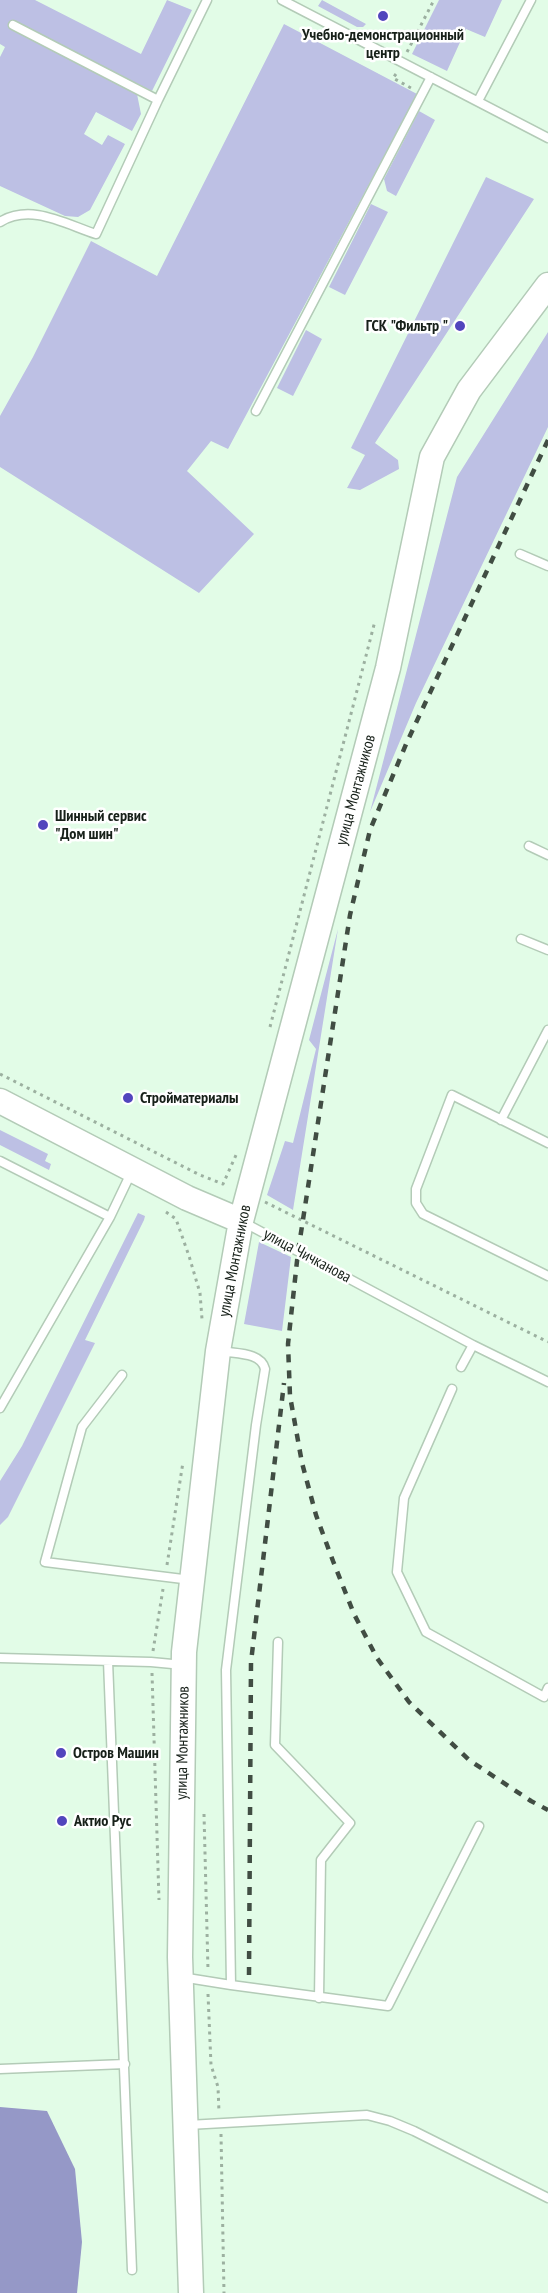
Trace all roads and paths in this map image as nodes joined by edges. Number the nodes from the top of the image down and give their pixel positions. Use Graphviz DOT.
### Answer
graph roads {
  1 [pos="207,0"];
  2 [pos="282,0"];
  3 [pos="531,0"];
  4 [pos="13,25"];
  5 [pos="431,77"];
  6 [pos="158,100"];
  7 [pos="478,101"];
  8 [pos="548,138"];
  9 [pos="0,222"];
  10 [pos="548,285"];
  11 [pos="256,411"];
  12 [pos="520,554"];
  13 [pos="548,566"];
  14 [pos="375,621"];
  15 [pos="529,846"];
  16 [pos="548,855"];
  17 [pos="520,939"];
  18 [pos="548,950"];
  19 [pos="270,1027"];
  20 [pos="548,1030"];
  21 [pos="0,1074"];
  22 [pos="0,1101"];
  23 [pos="501,1120"];
  24 [pos="548,1143"];
  25 [pos="237,1152"];
  26 [pos="0,1161"];
  27 [pos="133,1168"];
  28 [pos="223,1184"];
  29 [pos="249,1194"];
  30 [pos="110,1217"];
  31 [pos="241,1221"];
  32 [pos="548,1276"];
  33 [pos="548,1342"];
  34 [pos="473,1345"];
  35 [pos="218,1351"];
  36 [pos="461,1367"];
  37 [pos="122,1375"];
  38 [pos="548,1382"];
  39 [pos="452,1389"];
  40 [pos="0,1408"];
  41 [pos="192,1580"];
  42 [pos="278,1642"];
  43 [pos="0,1658"];
  44 [pos="108,1661"];
  45 [pos="184,1665"];
  46 [pos="548,1688"];
  47 [pos="479,1826"];
  48 [pos="181,1977"];
  49 [pos="231,1985"];
  50 [pos="319,1998"];
  51 [pos="124,2064"];
  52 [pos="0,2069"];
  53 [pos="185,2126"];
  54 [pos="548,2198"];
  55 [pos="132,2270"];
  56 [pos="191,2293"];
  1 -- 6 [label="lane"];
  2 -- 5 [label="lane"];
  3 -- 7 [label="lane"];
  4 -- 6 [label="lane"];
  5 -- 7 [label="lane"];
  5 -- 11 [label="lane"];
  6 -- 9 [label="lane"];
  7 -- 8 [label="lane"];
  10 -- 29 [label="main road, улица Монтажников"];
  12 -- 13 [label="lane"];
  14 -- 19 [label="path"];
  15 -- 16 [label="lane"];
  17 -- 18 [label="lane"];
  20 -- 23 [label="lane"];
  21 -- 28 [label="path"];
  22 -- 27 [label="main road, улица Чичканова"];
  23 -- 24 [label="lane"];
  23 -- 32 [label="lane"];
  25 -- 28 [label="path"];
  26 -- 30 [label="lane"];
  27 -- 30 [label="lane"];
  27 -- 31 [label="main road, улица Чичканова"];
  28 -- 29 [label="path"];
  29 -- 31 [label="main road, улица Монтажников"];
  29 -- 33 [label="path"];
  30 -- 40 [label="lane"];
  31 -- 34 [label="lane, улица Чичканова"];
  31 -- 35 [label="main road, улица Монтажников"];
  34 -- 36 [label="lane"];
  34 -- 38 [label="lane, улица Чичканова"];
  35 -- 41 [label="main road, улица Монтажников"];
  35 -- 49 [label="lane"];
  37 -- 41 [label="lane"];
  39 -- 46 [label="lane"];
  41 -- 45 [label="main road, улица Монтажников"];
  42 -- 50 [label="lane"];
  43 -- 44 [label="lane"];
  44 -- 45 [label="lane"];
  44 -- 51 [label="lane"];
  45 -- 48 [label="main road, улица Монтажников"];
  47 -- 50 [label="lane"];
  48 -- 49 [label="lane"];
  48 -- 53 [label="main road, улица Монтажников"];
  49 -- 50 [label="lane"];
  51 -- 52 [label="lane"];
  51 -- 55 [label="lane"];
  53 -- 54 [label="lane"];
  53 -- 56 [label="main road, улица Монтажников"];
}
